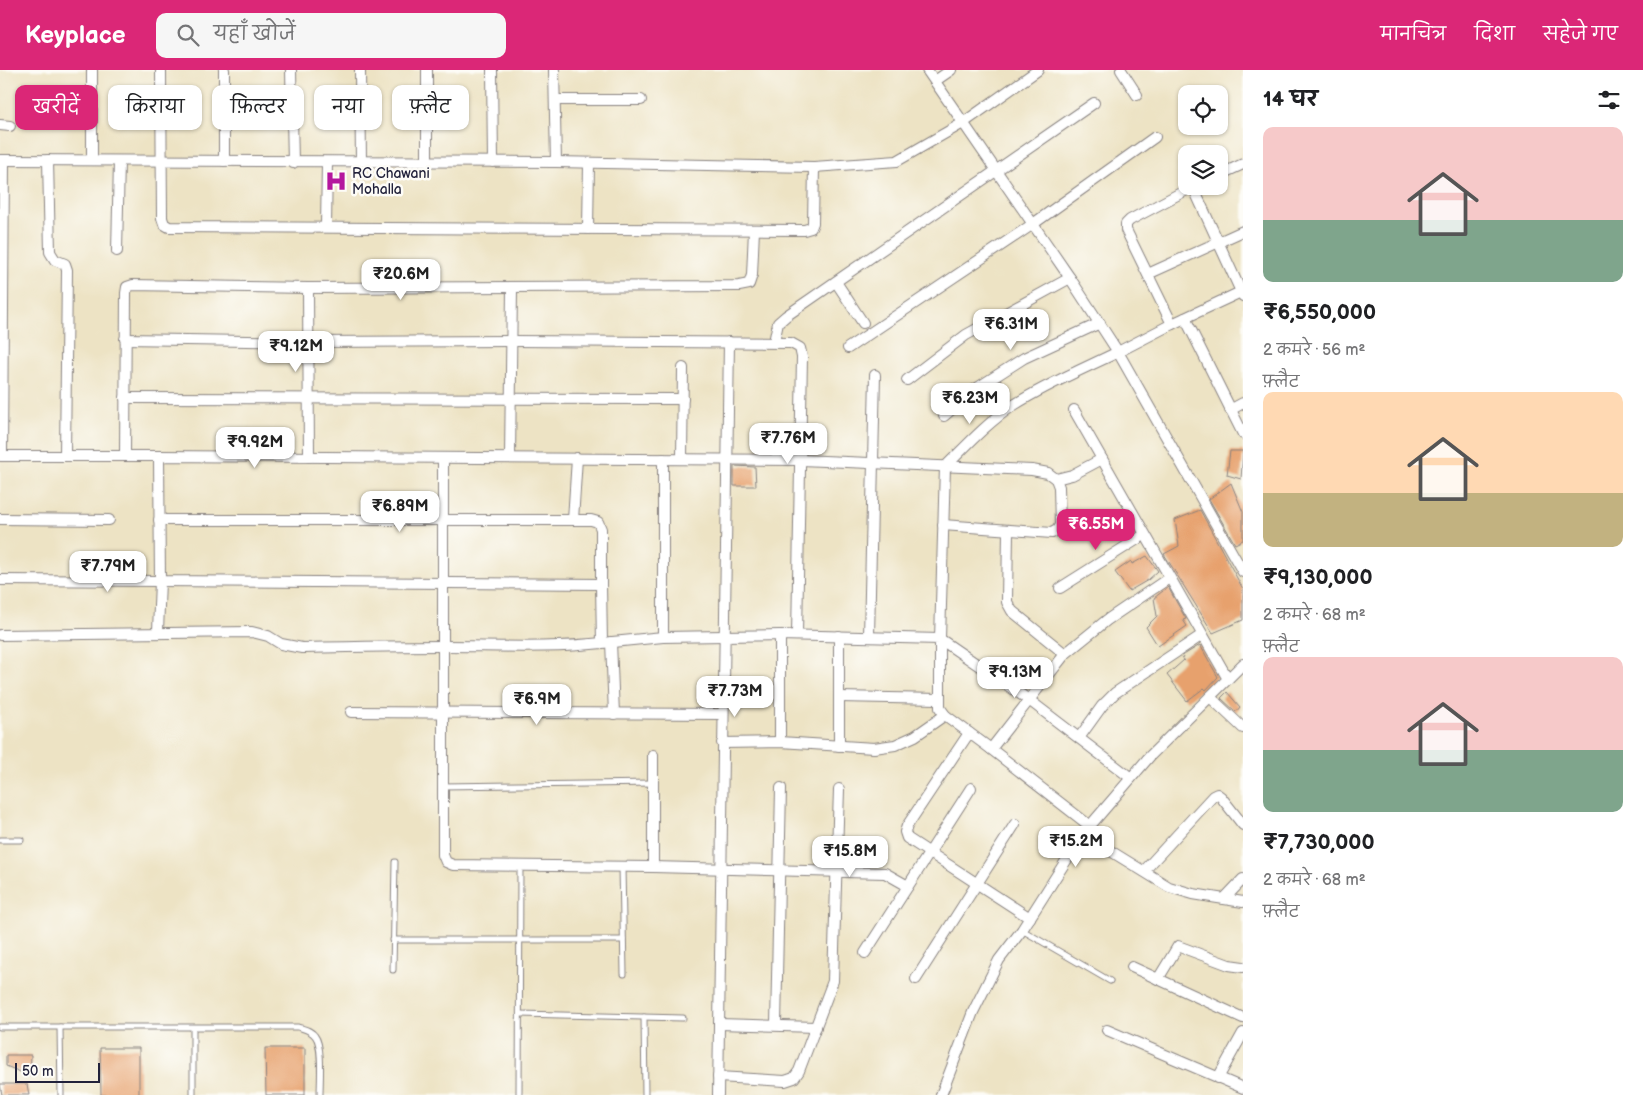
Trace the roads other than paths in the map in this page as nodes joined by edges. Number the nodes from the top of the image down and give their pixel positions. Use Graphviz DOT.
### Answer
graph roads {
  1 [pos="92,70"];
  2 [pos="161,70"];
  3 [pos="224,70"];
  4 [pos="291,70"];
  5 [pos="360,70"];
  6 [pos="428,70"];
  7 [pos="492,70"];
  8 [pos="554,70"];
  9 [pos="927,70"];
  10 [pos="951,70"];
  11 [pos="1038,70"];
  12 [pos="1122,70"];
  13 [pos="935,81"];
  14 [pos="1137,95"];
  15 [pos="555,100"];
  16 [pos="641,100"];
  17 [pos="1094,103"];
  18 [pos="963,122"];
  19 [pos="1155,137"];
  20 [pos="2,160"];
  21 [pos="48,160"];
  22 [pos="92,160"];
  23 [pos="119,161"];
  24 [pos="162,161"];
  25 [pos="224,161"];
  26 [pos="327,162"];
  27 [pos="361,162"];
  28 [pos="427,162"];
  29 [pos="493,162"];
  30 [pos="556,162"];
  31 [pos="293,163"];
  32 [pos="590,163"];
  33 [pos="1243,164"];
  34 [pos="814,166"];
  35 [pos="997,171"];
  36 [pos="1228,171"];
  37 [pos="1178,195"];
  38 [pos="1196,195"];
  39 [pos="1033,224"];
  40 [pos="326,228"];
  41 [pos="588,229"];
  42 [pos="754,230"];
  43 [pos="1243,231"];
  44 [pos="1217,242"];
  45 [pos="117,251"];
  46 [pos="1148,274"];
  47 [pos="1070,278"];
  48 [pos="836,282"];
  49 [pos="308,288"];
  50 [pos="512,288"];
  51 [pos="1242,293"];
  52 [pos="1185,318"];
  53 [pos="863,323"];
  54 [pos="1100,323"];
  55 [pos="1172,324"];
  56 [pos="126,339"];
  57 [pos="512,341"];
  58 [pos="309,342"];
  59 [pos="729,342"];
  60 [pos="774,342"];
  61 [pos="848,348"];
  62 [pos="1118,352"];
  63 [pos="683,368"];
  64 [pos="875,375"];
  65 [pos="908,380"];
  66 [pos="308,397"];
  67 [pos="511,397"];
  68 [pos="125,398"];
  69 [pos="683,398"];
  70 [pos="1243,403"];
  71 [pos="1074,410"];
  72 [pos="1230,410"];
  73 [pos="944,416"];
  74 [pos="1243,434"];
  75 [pos="1,456"];
  76 [pos="65,456"];
  77 [pos="125,456"];
  78 [pos="159,456"];
  79 [pos="309,457"];
  80 [pos="444,458"];
  81 [pos="510,458"];
  82 [pos="577,458"];
  83 [pos="682,458"];
  84 [pos="663,459"];
  85 [pos="1102,459"];
  86 [pos="728,460"];
  87 [pos="801,460"];
  88 [pos="872,462"];
  89 [pos="945,467"];
  90 [pos="1056,479"];
  91 [pos="0,519"];
  92 [pos="109,520"];
  93 [pos="159,520"];
  94 [pos="573,520"];
  95 [pos="444,521"];
  96 [pos="943,525"];
  97 [pos="1008,530"];
  98 [pos="1144,535"];
  99 [pos="1243,572"];
  100 [pos="1169,578"];
  101 [pos="0,580"];
  102 [pos="160,581"];
  103 [pos="444,583"];
  104 [pos="601,584"];
  105 [pos="1060,588"];
  106 [pos="158,631"];
  107 [pos="780,634"];
  108 [pos="798,634"];
  109 [pos="0,635"];
  110 [pos="1202,635"];
  111 [pos="725,636"];
  112 [pos="839,636"];
  113 [pos="869,636"];
  114 [pos="663,637"];
  115 [pos="940,639"];
  116 [pos="607,643"];
  117 [pos="444,646"];
  118 [pos="1065,654"];
  119 [pos="1243,664"];
  120 [pos="1228,679"];
  121 [pos="839,697"];
  122 [pos="1210,697"];
  123 [pos="939,699"];
  124 [pos="1029,700"];
  125 [pos="351,712"];
  126 [pos="443,713"];
  127 [pos="614,714"];
  128 [pos="722,714"];
  129 [pos="945,715"];
  130 [pos="1243,728"];
  131 [pos="969,733"];
  132 [pos="1079,738"];
  133 [pos="780,742"];
  134 [pos="722,743"];
  135 [pos="839,746"];
  136 [pos="991,749"];
  137 [pos="653,755"];
  138 [pos="1132,778"];
  139 [pos="653,783"];
  140 [pos="442,786"];
  141 [pos="781,788"];
  142 [pos="971,788"];
  143 [pos="839,790"];
  144 [pos="1015,824"];
  145 [pos="1243,825"];
  146 [pos="1086,830"];
  147 [pos="0,840"];
  148 [pos="21,840"];
  149 [pos="930,852"];
  150 [pos="395,862"];
  151 [pos="520,866"];
  152 [pos="622,866"];
  153 [pos="653,867"];
  154 [pos="720,868"];
  155 [pos="780,869"];
  156 [pos="838,872"];
  157 [pos="1144,872"];
  158 [pos="1243,879"];
  159 [pos="976,884"];
  160 [pos="908,886"];
  161 [pos="1224,899"];
  162 [pos="1243,902"];
  163 [pos="1030,918"];
  164 [pos="1022,930"];
  165 [pos="521,939"];
  166 [pos="393,940"];
  167 [pos="623,940"];
  168 [pos="865,952"];
  169 [pos="1132,967"];
  170 [pos="1243,967"];
  171 [pos="393,970"];
  172 [pos="624,974"];
  173 [pos="916,979"];
  174 [pos="1158,979"];
  175 [pos="1110,981"];
  176 [pos="520,1014"];
  177 [pos="644,1017"];
  178 [pos="682,1018"];
  179 [pos="1243,1018"];
  180 [pos="719,1024"];
  181 [pos="776,1025"];
  182 [pos="0,1027"];
  183 [pos="60,1027"];
  184 [pos="816,1027"];
  185 [pos="193,1028"];
  186 [pos="1108,1030"];
  187 [pos="1243,1033"];
  188 [pos="718,1077"];
  189 [pos="1218,1078"];
  190 [pos="1243,1088"];
  191 [pos="61,1095"];
  192 [pos="193,1095"];
  193 [pos="320,1095"];
  194 [pos="519,1095"];
  195 [pos="645,1095"];
  196 [pos="718,1095"];
  197 [pos="941,1095"];
  1 -- 22 [label="street"];
  2 -- 24 [label="street"];
  3 -- 25 [label="street"];
  4 -- 31 [label="street"];
  5 -- 27 [label="street"];
  6 -- 28 [label="street"];
  7 -- 29 [label="street"];
  8 -- 15 [label="street"];
  9 -- 13 [label="street"];
  10 -- 13 [label="street"];
  11 -- 18 [label="street"];
  12 -- 14 [label="street"];
  13 -- 18 [label="street"];
  15 -- 16 [label="street"];
  15 -- 30 [label="street"];
  17 -- 35 [label="street"];
  18 -- 34 [label="street"];
  18 -- 35 [label="street"];
  19 -- 39 [label="street"];
  20 -- 21 [label="street"];
  20 -- 75 [label="street"];
  21 -- 22 [label="street"];
  21 -- 76 [label="street"];
  22 -- 23 [label="street"];
  23 -- 24 [label="street"];
  23 -- 45 [label="street"];
  24 -- 25 [label="street"];
  24 -- 40 [label="street"];
  25 -- 31 [label="street"];
  26 -- 27 [label="street"];
  26 -- 31 [label="street"];
  26 -- 40 [label="street"];
  27 -- 28 [label="street"];
  28 -- 29 [label="street"];
  29 -- 30 [label="street"];
  30 -- 32 [label="street"];
  32 -- 34 [label="street"];
  32 -- 41 [label="street"];
  33 -- 36 [label="street"];
  34 -- 42 [label="street"];
  35 -- 39 [label="street"];
  35 -- 48 [label="street"];
  37 -- 46 [label="street"];
  38 -- 44 [label="street"];
  39 -- 47 [label="street"];
  39 -- 61 [label="street"];
  40 -- 41 [label="street"];
  41 -- 42 [label="street"];
  42 -- 50 [label="street"];
  43 -- 44 [label="street"];
  44 -- 46 [label="street"];
  44 -- 51 [label="street"];
  46 -- 55 [label="street"];
  47 -- 54 [label="street"];
  47 -- 65 [label="street"];
  48 -- 53 [label="street"];
  48 -- 60 [label="street"];
  49 -- 50 [label="street"];
  49 -- 56 [label="street"];
  49 -- 58 [label="street"];
  50 -- 57 [label="street"];
  51 -- 52 [label="street"];
  52 -- 55 [label="street"];
  52 -- 72 [label="street"];
  54 -- 62 [label="street"];
  54 -- 73 [label="street"];
  55 -- 62 [label="street"];
  56 -- 58 [label="street"];
  56 -- 68 [label="street"];
  57 -- 58 [label="street"];
  57 -- 59 [label="street"];
  57 -- 67 [label="street"];
  58 -- 66 [label="street"];
  59 -- 60 [label="street"];
  59 -- 86 [label="street"];
  60 -- 87 [label="street"];
  62 -- 89 [label="street"];
  62 -- 99 [label="street"];
  63 -- 69 [label="street"];
  64 -- 88 [label="street"];
  66 -- 67 [label="street"];
  66 -- 68 [label="street"];
  66 -- 79 [label="street"];
  67 -- 69 [label="street"];
  67 -- 81 [label="street"];
  68 -- 77 [label="street"];
  69 -- 83 [label="street"];
  70 -- 72 [label="street"];
  71 -- 85 [label="street"];
  72 -- 74 [label="street"];
  75 -- 76 [label="street"];
  76 -- 77 [label="street"];
  77 -- 78 [label="street"];
  78 -- 79 [label="street"];
  78 -- 93 [label="street"];
  79 -- 80 [label="street"];
  80 -- 81 [label="street"];
  80 -- 95 [label="street"];
  81 -- 82 [label="street"];
  82 -- 84 [label="street"];
  82 -- 94 [label="street"];
  83 -- 84 [label="street"];
  83 -- 86 [label="street"];
  84 -- 114 [label="street"];
  85 -- 90 [label="street"];
  85 -- 98 [label="street"];
  86 -- 87 [label="street"];
  86 -- 111 [label="street"];
  87 -- 88 [label="street"];
  87 -- 108 [label="street"];
  88 -- 89 [label="street"];
  88 -- 113 [label="street"];
  89 -- 90 [label="street"];
  89 -- 96 [label="street"];
  90 -- 97 [label="street"];
  91 -- 92 [label="street"];
  93 -- 95 [label="street"];
  93 -- 102 [label="street"];
  94 -- 95 [label="street"];
  94 -- 104 [label="street"];
  95 -- 103 [label="street"];
  96 -- 97 [label="street"];
  96 -- 115 [label="street"];
  97 -- 118 [label="street"];
  98 -- 100 [label="street"];
  98 -- 105 [label="street"];
  100 -- 110 [label="street"];
  100 -- 118 [label="street"];
  101 -- 102 [label="street"];
  102 -- 103 [label="street"];
  102 -- 106 [label="street"];
  103 -- 104 [label="street"];
  103 -- 117 [label="street"];
  104 -- 116 [label="street"];
  106 -- 109 [label="street"];
  106 -- 117 [label="street"];
  107 -- 108 [label="street"];
  107 -- 111 [label="street"];
  107 -- 133 [label="street"];
  108 -- 112 [label="street"];
  110 -- 120 [label="street"];
  110 -- 132 [label="street"];
  111 -- 114 [label="street"];
  111 -- 128 [label="street"];
  112 -- 113 [label="street"];
  112 -- 121 [label="street"];
  113 -- 115 [label="street"];
  114 -- 116 [label="street"];
  115 -- 123 [label="street"];
  115 -- 124 [label="street"];
  116 -- 117 [label="street"];
  116 -- 127 [label="street"];
  117 -- 126 [label="street"];
  118 -- 124 [label="street"];
  119 -- 120 [label="street"];
  120 -- 122 [label="street"];
  121 -- 123 [label="street"];
  121 -- 135 [label="street"];
  122 -- 130 [label="street"];
  122 -- 138 [label="street"];
  123 -- 129 [label="street"];
  124 -- 132 [label="street"];
  124 -- 136 [label="street"];
  125 -- 126 [label="street"];
  126 -- 127 [label="street"];
  126 -- 140 [label="street"];
  127 -- 128 [label="street"];
  128 -- 134 [label="street"];
  129 -- 131 [label="street"];
  129 -- 135 [label="street"];
  131 -- 136 [label="street"];
  131 -- 149 [label="street"];
  132 -- 138 [label="street"];
  133 -- 134 [label="street"];
  133 -- 135 [label="street"];
  134 -- 154 [label="street"];
  136 -- 146 [label="street"];
  137 -- 139 [label="street"];
  138 -- 146 [label="street"];
  139 -- 140 [label="lane"];
  139 -- 153 [label="street"];
  140 -- 151 [label="street"];
  141 -- 155 [label="street"];
  142 -- 149 [label="street"];
  143 -- 156 [label="street"];
  144 -- 159 [label="street"];
  145 -- 157 [label="street"];
  146 -- 157 [label="street"];
  146 -- 163 [label="street"];
  147 -- 148 [label="lane"];
  149 -- 159 [label="street"];
  149 -- 160 [label="street"];
  150 -- 166 [label="lane"];
  151 -- 152 [label="street"];
  151 -- 165 [label="lane"];
  152 -- 153 [label="street"];
  152 -- 167 [label="lane"];
  153 -- 154 [label="street"];
  154 -- 155 [label="street"];
  154 -- 180 [label="street"];
  155 -- 156 [label="street"];
  155 -- 181 [label="street"];
  156 -- 160 [label="street"];
  156 -- 184 [label="street"];
  157 -- 161 [label="street"];
  158 -- 161 [label="street"];
  159 -- 163 [label="street"];
  159 -- 173 [label="street"];
  160 -- 168 [label="street"];
  161 -- 162 [label="street"];
  163 -- 164 [label="street"];
  164 -- 175 [label="lane"];
  164 -- 197 [label="street"];
  165 -- 166 [label="lane"];
  165 -- 167 [label="lane"];
  165 -- 176 [label="lane"];
  166 -- 171 [label="lane"];
  167 -- 172 [label="lane"];
  169 -- 174 [label="street"];
  170 -- 174 [label="street"];
  174 -- 179 [label="street"];
  176 -- 177 [label="lane"];
  176 -- 194 [label="lane"];
  177 -- 178 [label="lane"];
  177 -- 195 [label="lane"];
  180 -- 181 [label="street"];
  180 -- 188 [label="street"];
  181 -- 184 [label="street"];
  182 -- 183 [label="lane"];
  183 -- 185 [label="lane"];
  183 -- 191 [label="lane"];
  184 -- 188 [label="street"];
  185 -- 192 [label="lane"];
  185 -- 193 [label="lane"];
  186 -- 189 [label="street"];
  187 -- 189 [label="street"];
  188 -- 196 [label="street"];
  189 -- 190 [label="street"];
}
